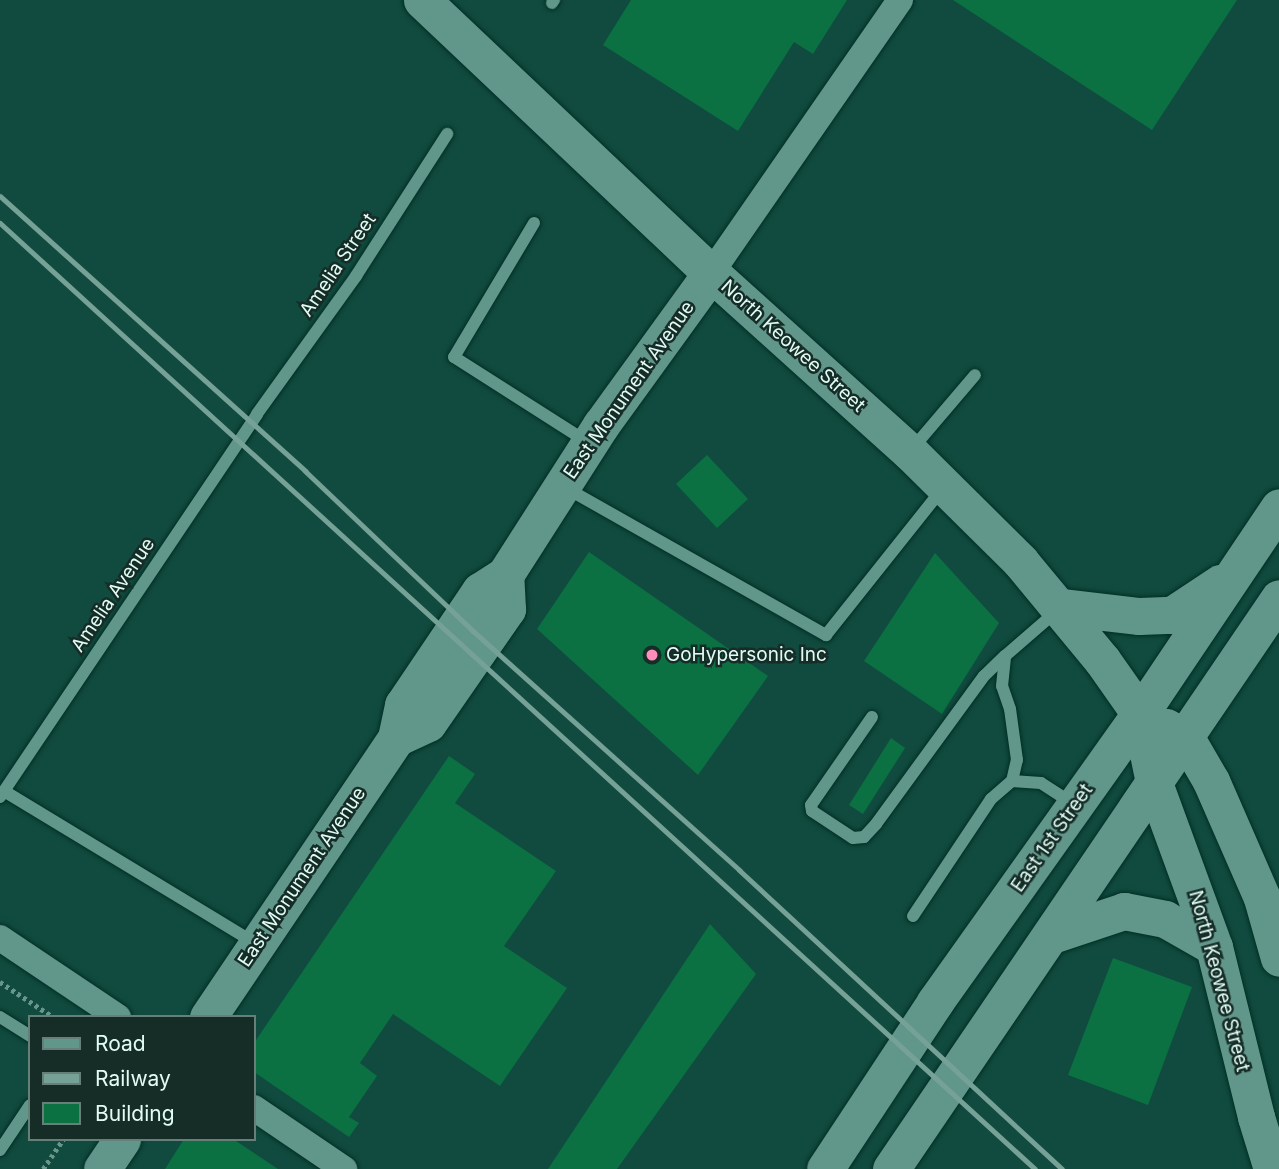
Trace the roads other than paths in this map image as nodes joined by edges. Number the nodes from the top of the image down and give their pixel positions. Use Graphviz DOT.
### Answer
graph roads {
  1 [pos="422,0"];
  2 [pos="900,0"];
  3 [pos="447,134"];
  4 [pos="534,223"];
  5 [pos="711,273"];
  6 [pos="975,375"];
  7 [pos="257,414"];
  8 [pos="590,443"];
  9 [pos="910,452"];
  10 [pos="562,486"];
  11 [pos="944,486"];
  12 [pos="1279,508"];
  13 [pos="1235,572"];
  14 [pos="1279,598"];
  15 [pos="1061,607"];
  16 [pos="1005,656"];
  17 [pos="1140,714"];
  18 [pos="872,717"];
  19 [pos="1186,738"];
  20 [pos="1012,781"];
  21 [pos="1154,783"];
  22 [pos="2,794"];
  23 [pos="1075,806"];
  24 [pos="913,916"];
  25 [pos="1052,934"];
  26 [pos="0,938"];
  27 [pos="257,944"];
  28 [pos="1214,947"];
  29 [pos="1279,958"];
  30 [pos="115,1015"];
  31 [pos="209,1015"];
  32 [pos="1,1018"];
  33 [pos="28,1035"];
  34 [pos="28,1108"];
  35 [pos="256,1109"];
  36 [pos="121,1141"];
  37 [pos="0,1150"];
  38 [pos="102,1169"];
  39 [pos="344,1169"];
  40 [pos="825,1169"];
  41 [pos="891,1169"];
  42 [pos="1272,1169"];
  1 -- 5 [label="main road, North Keowee Street"];
  2 -- 5 [label="street, East Monument Avenue"];
  3 -- 7 [label="lane, Amelia Street"];
  4 -- 8 [label="lane"];
  5 -- 8 [label="main road, East Monument Avenue"];
  5 -- 9 [label="main road, North Keowee Street"];
  6 -- 9 [label="lane"];
  7 -- 22 [label="lane, Amelia Avenue"];
  8 -- 10 [label="main road, East Monument Avenue"];
  9 -- 11 [label="main road, North Keowee Street"];
  10 -- 11 [label="lane"];
  10 -- 27 [label="main road, East Monument Avenue"];
  11 -- 15 [label="main road, North Keowee Street"];
  12 -- 13 [label="main road, East 1st Street"];
  13 -- 15 [label="main road"];
  13 -- 17 [label="main road, East 1st Street"];
  14 -- 19 [label="main road"];
  15 -- 16 [label="lane"];
  15 -- 17 [label="main road, North Keowee Street"];
  16 -- 18 [label="lane"];
  16 -- 20 [label="lane"];
  17 -- 19 [label="main road, North Keowee Street"];
  17 -- 21 [label="main road, North Keowee Street"];
  17 -- 23 [label="main road, East 1st Street"];
  19 -- 21 [label="main road"];
  19 -- 29 [label="main road"];
  20 -- 23 [label="lane"];
  20 -- 24 [label="lane"];
  21 -- 25 [label="main road"];
  21 -- 28 [label="main road, North Keowee Street"];
  22 -- 27 [label="lane"];
  23 -- 40 [label="main road, East 1st Street"];
  25 -- 28 [label="main road"];
  25 -- 41 [label="main road"];
  26 -- 30 [label="street"];
  27 -- 31 [label="main road, East Monument Avenue"];
  28 -- 42 [label="main road, North Keowee Street"];
  32 -- 33 [label="lane"];
  34 -- 37 [label="lane"];
  35 -- 39 [label="street"];
  36 -- 38 [label="main road"];
}
